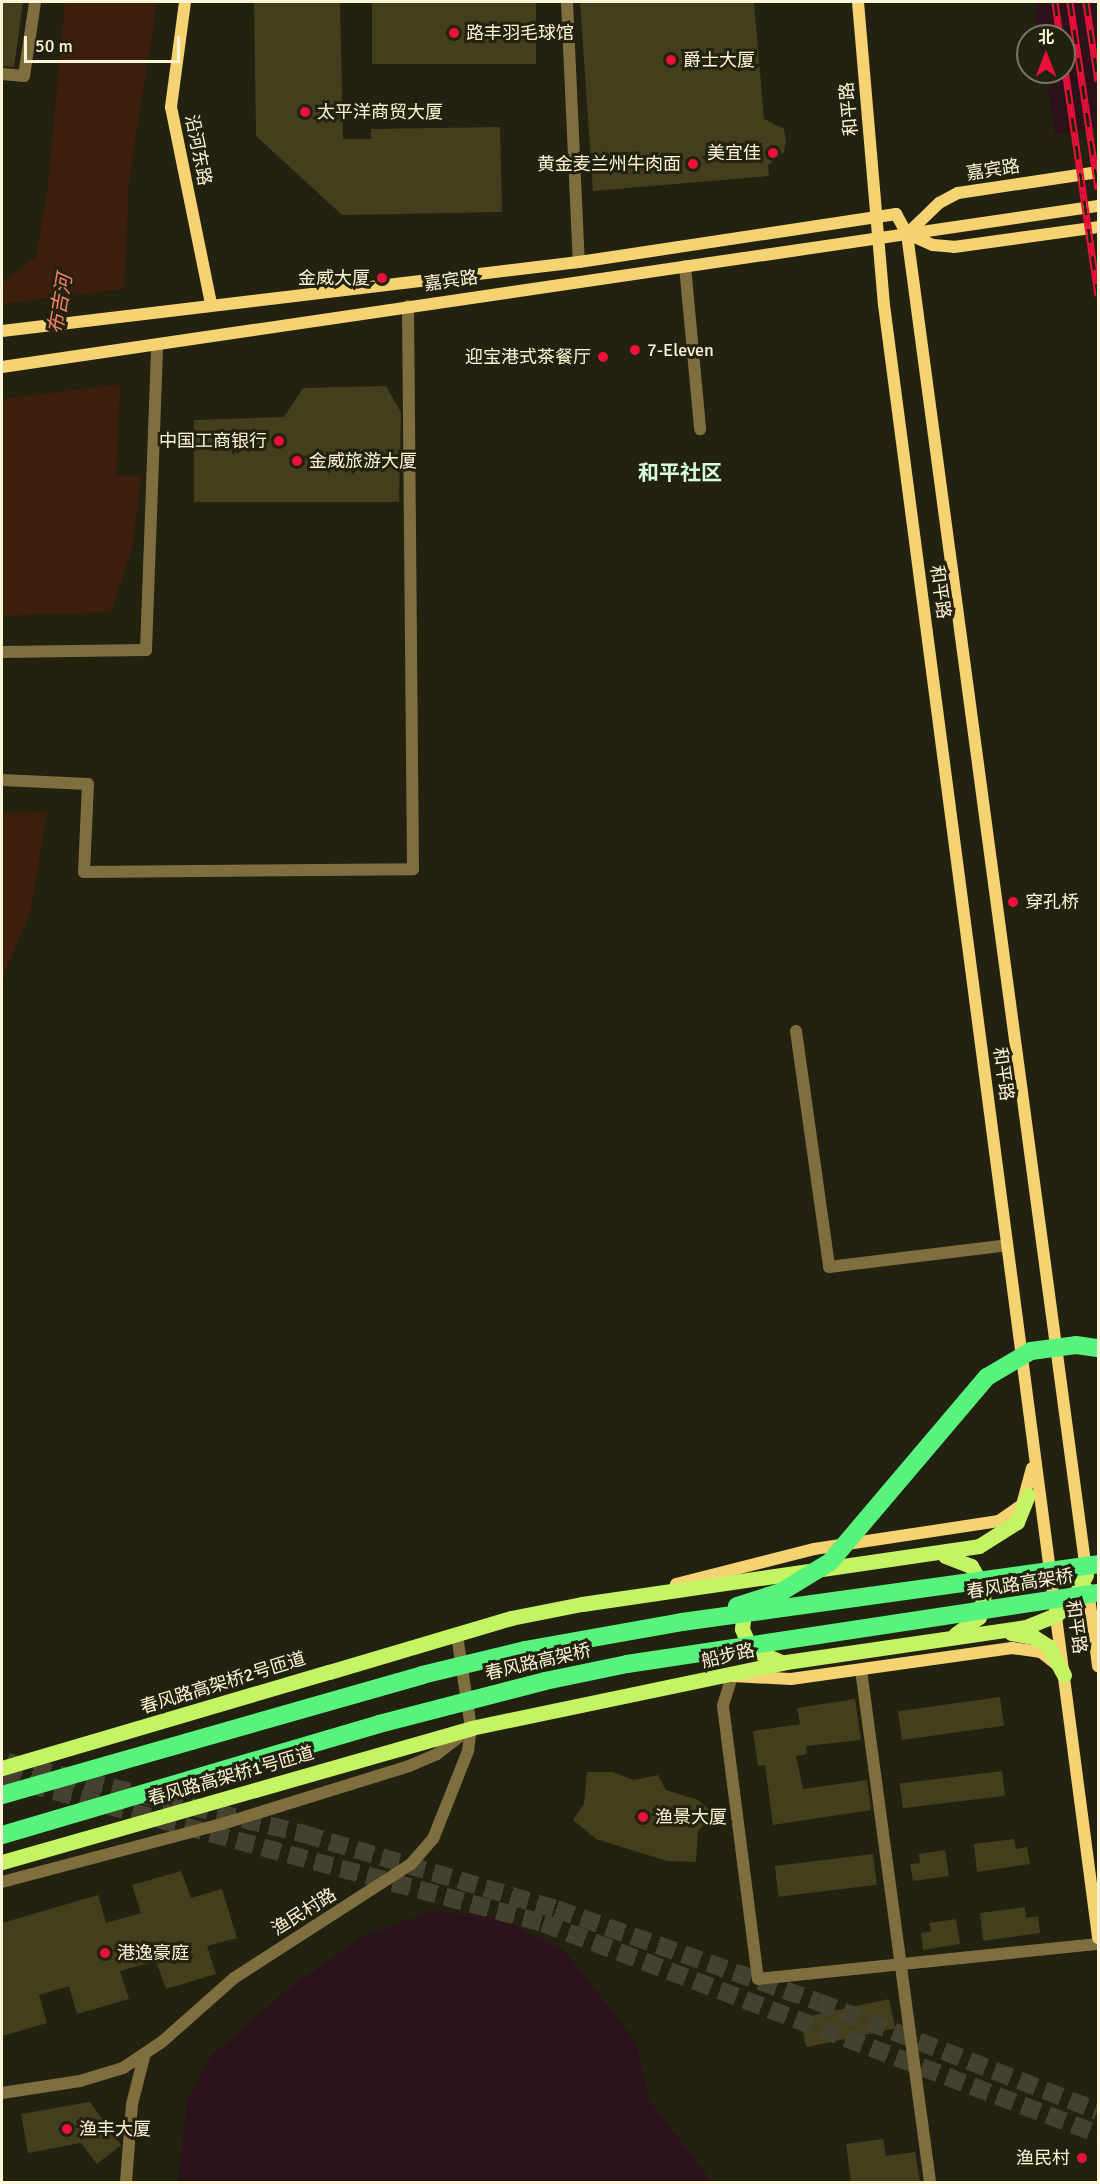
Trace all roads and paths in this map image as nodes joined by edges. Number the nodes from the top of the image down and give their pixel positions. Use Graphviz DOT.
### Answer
graph roads {
  1 [pos="35,2"];
  2 [pos="185,2"];
  3 [pos="567,2"];
  4 [pos="858,2"];
  5 [pos="2,74"];
  6 [pos="1098,172"];
  7 [pos="1098,206"];
  8 [pos="877,214"];
  9 [pos="1098,227"];
  10 [pos="907,234"];
  11 [pos="878,238"];
  12 [pos="579,262"];
  13 [pos="685,266"];
  14 [pos="211,303"];
  15 [pos="408,306"];
  16 [pos="2,331"];
  17 [pos="157,346"];
  18 [pos="2,367"];
  19 [pos="700,429"];
  20 [pos="2,652"];
  21 [pos="2,780"];
  22 [pos="796,1031"];
  23 [pos="1007,1245"];
  24 [pos="1098,1348"];
  25 [pos="1034,1448"];
  26 [pos="1028,1495"];
  27 [pos="936,1554"];
  28 [pos="1092,1569"];
  29 [pos="774,1577"];
  30 [pos="1098,1593"];
  31 [pos="623,1598"];
  32 [pos="1056,1615"];
  33 [pos="682,1622"];
  34 [pos="996,1631"];
  35 [pos="457,1635"];
  36 [pos="945,1639"];
  37 [pos="786,1662"];
  38 [pos="1098,1666"];
  39 [pos="861,1670"];
  40 [pos="1064,1675"];
  41 [pos="732,1676"];
  42 [pos="471,1728"];
  43 [pos="2,1768"];
  44 [pos="2,1795"];
  45 [pos="2,1835"];
  46 [pos="2,1862"];
  47 [pos="2,1882"];
  48 [pos="1098,1938"];
  49 [pos="1098,1944"];
  50 [pos="901,1965"];
  51 [pos="144,2057"];
  52 [pos="2,2094"];
  53 [pos="126,2182"];
  54 [pos="930,2182"];
  1 -- 5 [label="street"];
  2 -- 14 [label="main road, 沿河东路"];
  3 -- 12 [label="street"];
  4 -- 8 [label="main road, 和平路"];
  6 -- 10 [label="main road, 嘉宾路"];
  7 -- 10 [label="main road, 嘉宾路"];
  8 -- 10 [label="main road"];
  8 -- 11 [label="main road, 和平路"];
  8 -- 12 [label="main road, 嘉宾路"];
  9 -- 10 [label="main road, 嘉宾路"];
  10 -- 11 [label="main road, 嘉宾路"];
  10 -- 28 [label="main road, 和平路"];
  11 -- 13 [label="main road, 嘉宾路"];
  11 -- 23 [label="main road, 和平路"];
  12 -- 14 [label="main road, 嘉宾路"];
  13 -- 15 [label="main road, 嘉宾路"];
  13 -- 19 [label="street"];
  14 -- 16 [label="main road, 嘉宾路"];
  15 -- 17 [label="main road, 嘉宾路"];
  15 -- 21 [label="street"];
  17 -- 18 [label="main road, 嘉宾路"];
  17 -- 20 [label="street"];
  22 -- 23 [label="street"];
  23 -- 25 [label="main road, 和平路"];
  24 -- 33 [label="highway, bridge"];
  25 -- 26 [label="main road"];
  25 -- 32 [label="main road, 和平路"];
  26 -- 27 [label="main road"];
  26 -- 31 [label="main road"];
  27 -- 29 [label="main road"];
  27 -- 36 [label="main road"];
  28 -- 32 [label="main road"];
  28 -- 33 [label="highway, 春风路高架桥, bridge"];
  28 -- 38 [label="main road, 和平路"];
  29 -- 31 [label="main road"];
  29 -- 37 [label="main road"];
  30 -- 45 [label="highway, 春风路高架桥, bridge"];
  31 -- 35 [label="main road"];
  32 -- 34 [label="main road, 船步路"];
  32 -- 40 [label="main road, 和平路"];
  33 -- 44 [label="highway, 春风路高架桥, bridge"];
  34 -- 36 [label="main road, 船步路"];
  34 -- 40 [label="main road"];
  35 -- 42 [label="street, 渔民村路"];
  35 -- 43 [label="main road, 春风路高架桥2号匝道, bridge"];
  36 -- 37 [label="main road, 船步路"];
  37 -- 41 [label="main road, 船步路"];
  39 -- 40 [label="main road"];
  39 -- 41 [label="main road"];
  39 -- 50 [label="street"];
  40 -- 48 [label="main road, 和平路"];
  41 -- 42 [label="main road, 船步路"];
  41 -- 50 [label="street"];
  42 -- 46 [label="main road, 春风路高架桥1号匝道"];
  42 -- 47 [label="street"];
  42 -- 51 [label="street, 渔民村路"];
  49 -- 50 [label="street"];
  50 -- 54 [label="street"];
  51 -- 52 [label="street, 渔民村路"];
  51 -- 53 [label="street"];
}
